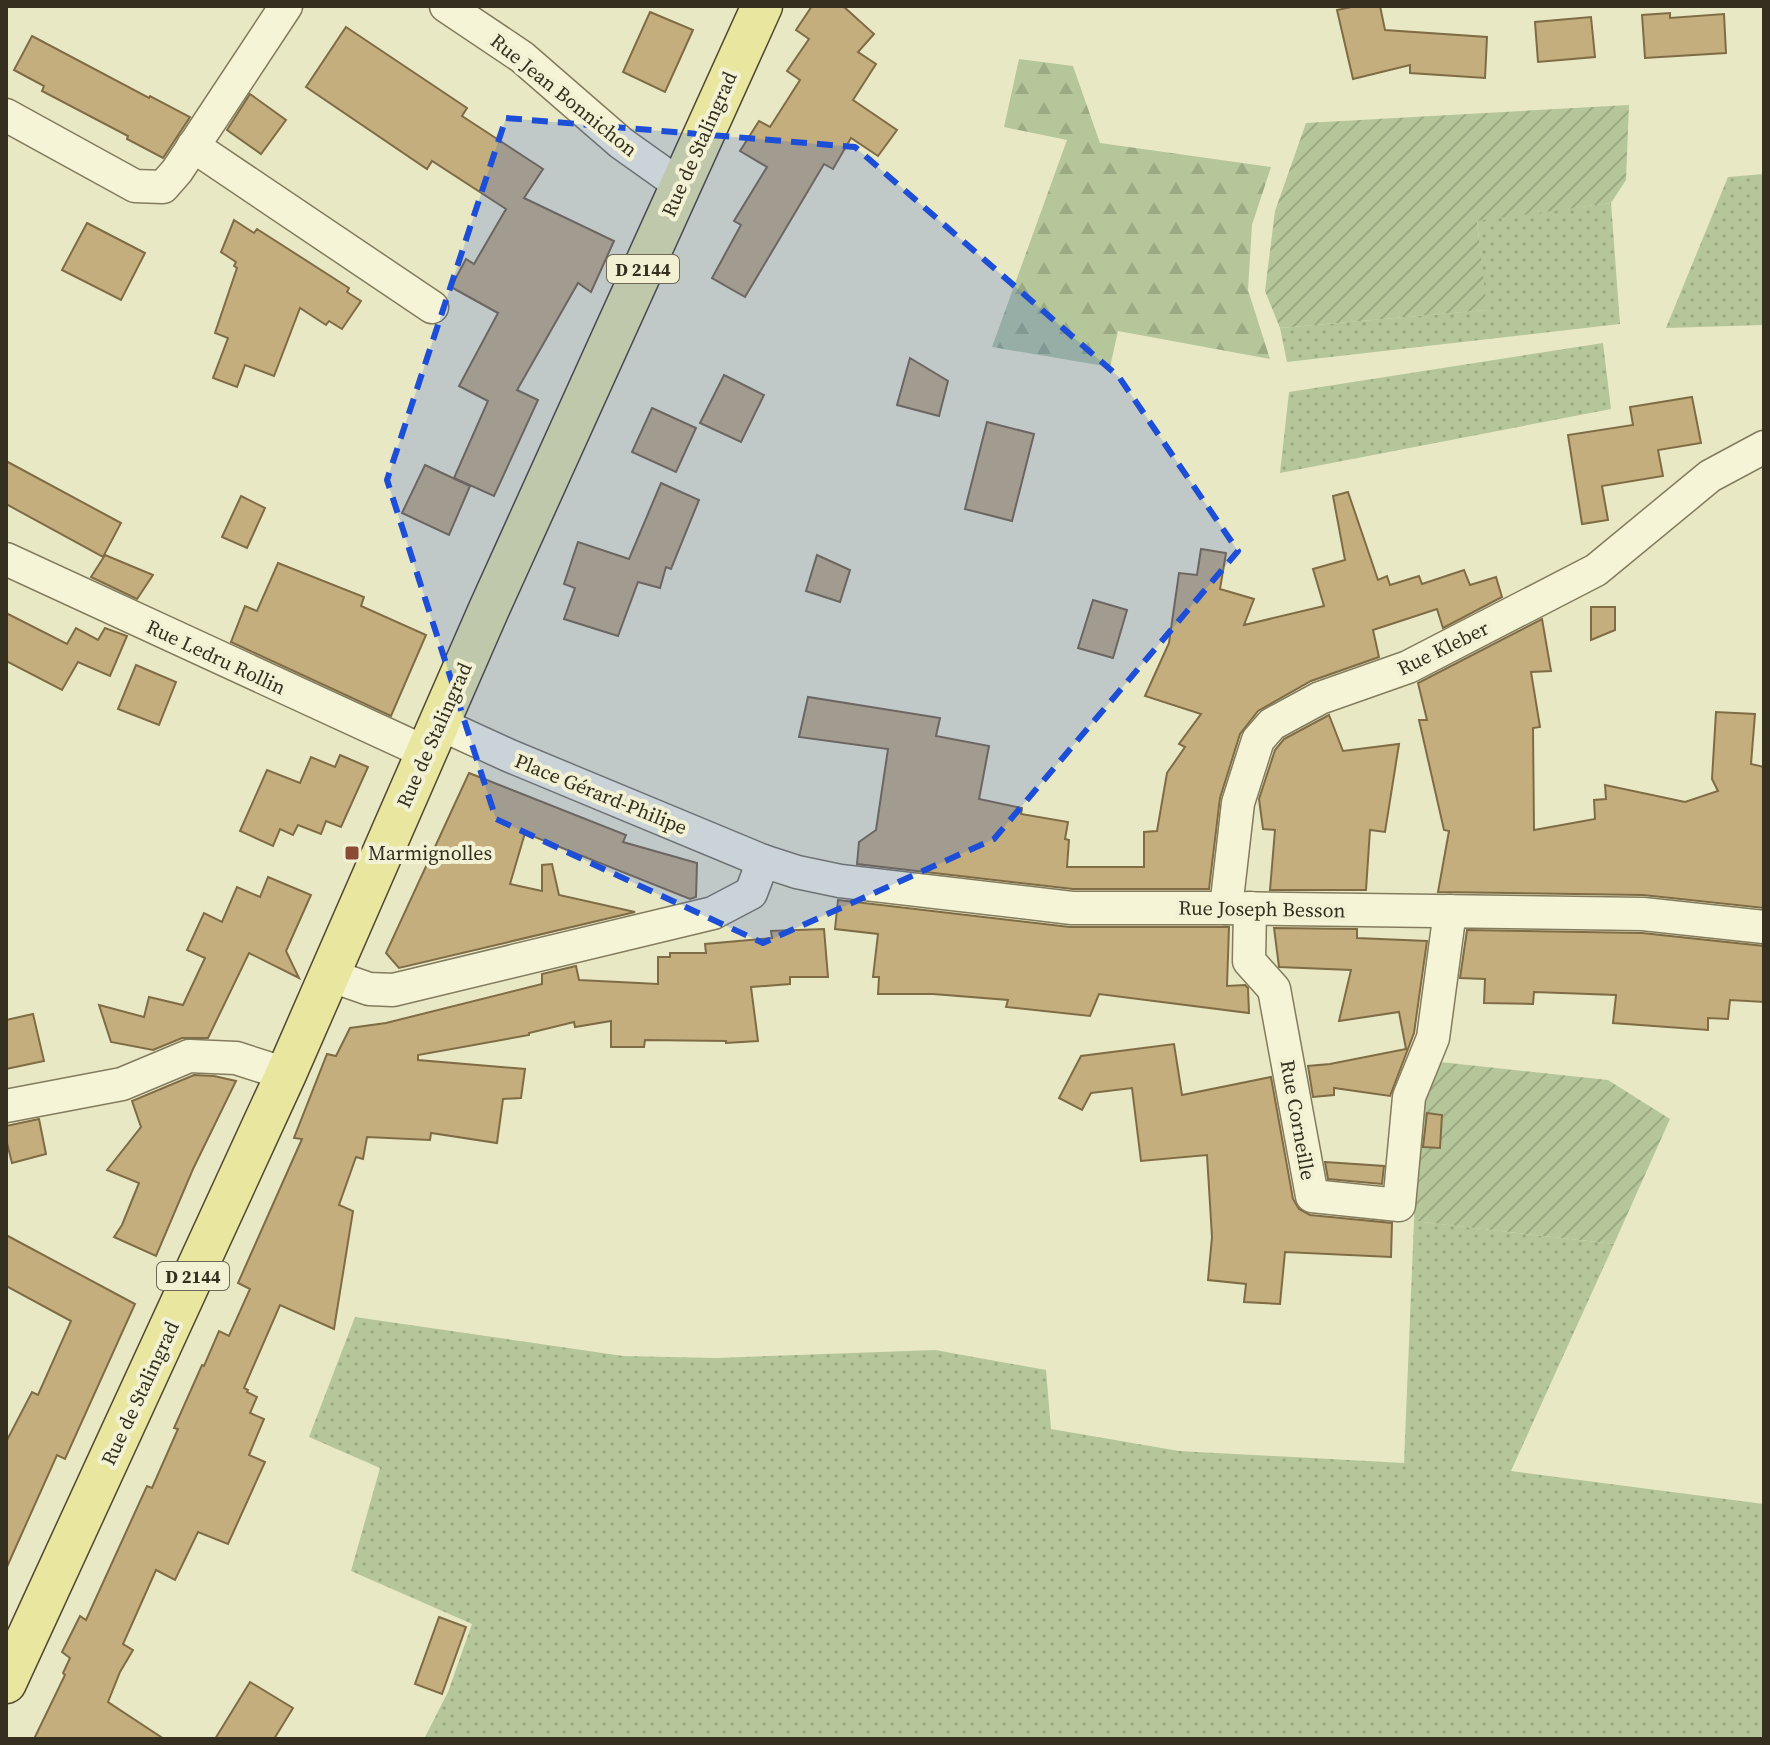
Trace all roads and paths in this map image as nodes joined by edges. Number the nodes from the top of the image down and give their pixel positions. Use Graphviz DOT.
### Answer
graph roads {
  1 [pos="286,6"];
  2 [pos="446,6"];
  3 [pos="762,6"];
  4 [pos="6,115"];
  5 [pos="193,146"];
  6 [pos="680,185"];
  7 [pos="432,307"];
  8 [pos="1764,447"];
  9 [pos="6,559"];
  10 [pos="434,739"];
  11 [pos="763,861"];
  12 [pos="1238,908"];
  13 [pos="1450,911"];
  14 [pos="1764,927"];
  15 [pos="329,975"];
  16 [pos="286,1074"];
  17 [pos="6,1106"];
  18 [pos="6,1683"];
  1 -- 5 [label="street"];
  2 -- 6 [label="street, Rue Jean Bonnichon"];
  3 -- 6 [label="main road, Rue de Stalingrad / D 2144"];
  4 -- 5 [label="street"];
  5 -- 7 [label="street"];
  6 -- 10 [label="main road, Rue de Stalingrad / D 2144"];
  8 -- 12 [label="street, Rue Kleber"];
  9 -- 10 [label="street, Rue Ledru Rollin"];
  10 -- 11 [label="street, Place Gérard-Philipe"];
  10 -- 15 [label="main road, Rue de Stalingrad / D 2144"];
  11 -- 12 [label="street, Rue Joseph Besson"];
  11 -- 15 [label="street"];
  12 -- 13 [label="street, Rue Joseph Besson"];
  12 -- 13 [label="street, Rue Corneille"];
  13 -- 14 [label="street, Rue Joseph Besson"];
  15 -- 16 [label="main road, Rue de Stalingrad / D 2144"];
  16 -- 17 [label="street"];
  16 -- 18 [label="main road, Rue de Stalingrad / D 2144"];
}
